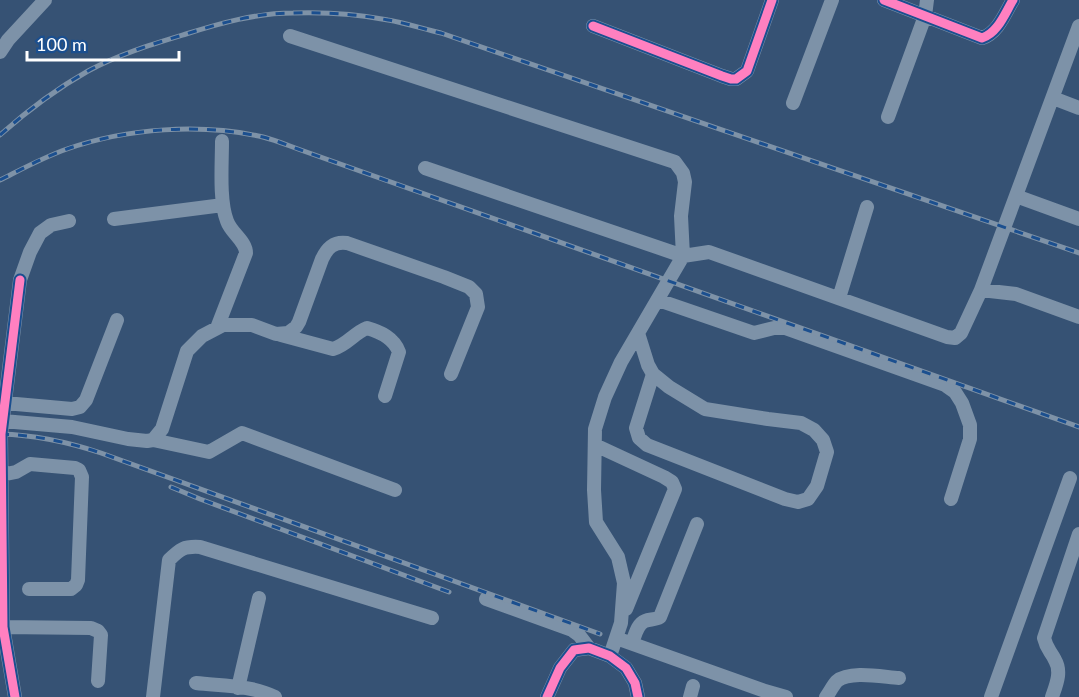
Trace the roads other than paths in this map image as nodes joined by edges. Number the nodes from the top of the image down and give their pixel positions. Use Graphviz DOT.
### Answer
graph roads {
  1 [pos="45,0"];
  2 [pos="772,0"];
  3 [pos="832,0"];
  4 [pos="884,0"];
  5 [pos="927,0"];
  6 [pos="1013,0"];
  7 [pos="925,16"];
  8 [pos="592,26"];
  9 [pos="1079,26"];
  10 [pos="290,36"];
  11 [pos="3,42"];
  12 [pos="1053,98"];
  13 [pos="793,103"];
  14 [pos="1079,108"];
  15 [pos="888,117"];
  16 [pos="222,141"];
  17 [pos="425,168"];
  18 [pos="1016,196"];
  19 [pos="223,205"];
  20 [pos="867,207"];
  21 [pos="114,219"];
  22 [pos="1079,219"];
  23 [pos="69,221"];
  24 [pos="683,256"];
  25 [pos="981,290"];
  26 [pos="839,298"];
  27 [pos="658,300"];
  28 [pos="1079,317"];
  29 [pos="117,320"];
  30 [pos="0,322"];
  31 [pos="15,325"];
  32 [pos="217,328"];
  33 [pos="638,333"];
  34 [pos="276,334"];
  35 [pos="451,374"];
  36 [pos="653,374"];
  37 [pos="385,396"];
  38 [pos="5,403"];
  39 [pos="3,421"];
  40 [pos="153,440"];
  41 [pos="595,445"];
  42 [pos="1,475"];
  43 [pos="1070,478"];
  44 [pos="395,490"];
  45 [pos="951,499"];
  46 [pos="697,524"];
  47 [pos="1079,534"];
  48 [pos="29,589"];
  49 [pos="259,598"];
  50 [pos="486,599"];
  51 [pos="432,618"];
  52 [pos="621,622"];
  53 [pos="3,627"];
  54 [pos="616,638"];
  55 [pos="632,643"];
  56 [pos="589,648"];
  57 [pos="3,654"];
  58 [pos="610,656"];
  59 [pos="899,678"];
  60 [pos="98,681"];
  61 [pos="196,683"];
  62 [pos="238,688"];
  63 [pos="764,694"];
  64 [pos="15,697"];
  65 [pos="153,697"];
  66 [pos="275,697"];
  67 [pos="547,697"];
  68 [pos="638,697"];
  69 [pos="786,697"];
  70 [pos="826,697"];
  71 [pos="991,697"];
  72 [pos="1052,697"];
  1 -- 11 [label="street"];
  2 -- 8 [label="street"];
  3 -- 13 [label="street"];
  4 -- 7 [label="street"];
  5 -- 7 [label="street"];
  6 -- 7 [label="street"];
  7 -- 15 [label="street"];
  9 -- 12 [label="street"];
  10 -- 24 [label="street"];
  12 -- 14 [label="street"];
  12 -- 18 [label="street"];
  16 -- 19 [label="street"];
  17 -- 24 [label="street"];
  18 -- 22 [label="street"];
  18 -- 25 [label="street"];
  19 -- 21 [label="street"];
  19 -- 32 [label="street"];
  20 -- 26 [label="street"];
  23 -- 31 [label="street"];
  24 -- 26 [label="street"];
  24 -- 27 [label="street"];
  25 -- 26 [label="street"];
  25 -- 28 [label="street"];
  27 -- 33 [label="street"];
  27 -- 45 [label="street"];
  29 -- 38 [label="street"];
  30 -- 31 [label="street"];
  31 -- 38 [label="street"];
  32 -- 34 [label="street"];
  32 -- 40 [label="street"];
  33 -- 36 [label="street"];
  33 -- 41 [label="street"];
  34 -- 35 [label="street"];
  34 -- 37 [label="street"];
  36 -- 36 [label="street"];
  38 -- 39 [label="street"];
  39 -- 40 [label="street"];
  39 -- 42 [label="street"];
  40 -- 44 [label="street"];
  41 -- 52 [label="street"];
  41 -- 52 [label="street"];
  42 -- 48 [label="street"];
  42 -- 53 [label="street"];
  43 -- 71 [label="street"];
  46 -- 55 [label="street"];
  47 -- 72 [label="street"];
  49 -- 62 [label="street"];
  50 -- 56 [label="street"];
  51 -- 65 [label="street"];
  52 -- 54 [label="street"];
  53 -- 57 [label="street"];
  53 -- 60 [label="street"];
  54 -- 55 [label="street"];
  54 -- 58 [label="street"];
  55 -- 63 [label="street"];
  56 -- 58 [label="street"];
  56 -- 67 [label="street"];
  57 -- 64 [label="street"];
  58 -- 68 [label="street"];
  59 -- 70 [label="street"];
  61 -- 62 [label="street"];
  62 -- 66 [label="street"];
  63 -- 69 [label="street"];
}
